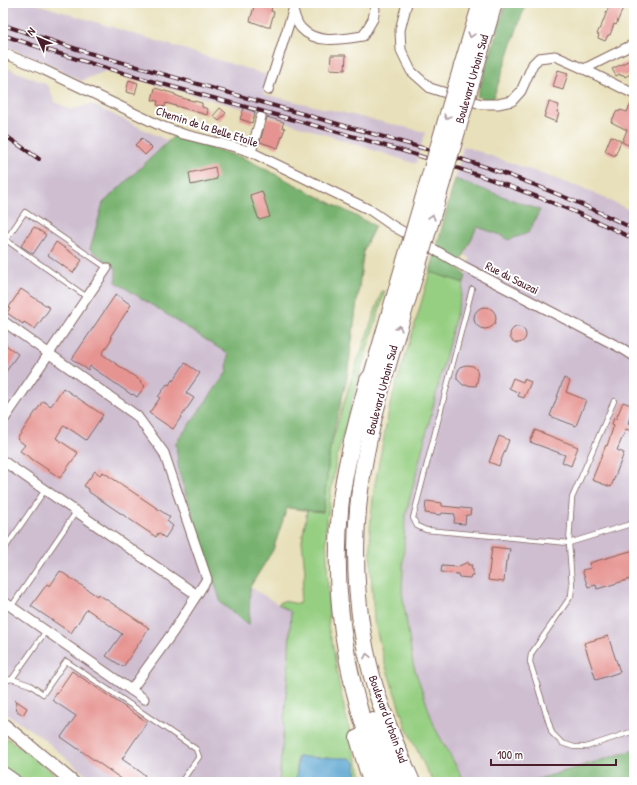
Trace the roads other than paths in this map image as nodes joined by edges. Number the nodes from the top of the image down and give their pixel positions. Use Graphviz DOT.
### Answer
graph roads {
  1 [pos="407,3"];
  2 [pos="480,3"];
  3 [pos="494,3"];
  4 [pos="293,7"];
  5 [pos="375,9"];
  6 [pos="634,44"];
  7 [pos="3,53"];
  8 [pos="468,68"];
  9 [pos="584,68"];
  10 [pos="268,90"];
  11 [pos="634,94"];
  12 [pos="261,117"];
  13 [pos="251,152"];
  14 [pos="380,217"];
  15 [pos="4,242"];
  16 [pos="411,265"];
  17 [pos="107,268"];
  18 [pos="472,289"];
  19 [pos="87,297"];
  20 [pos="3,321"];
  21 [pos="49,353"];
  22 [pos="634,356"];
  23 [pos="372,375"];
  24 [pos="614,401"];
  25 [pos="3,421"];
  26 [pos="3,461"];
  27 [pos="45,490"];
  28 [pos="76,512"];
  29 [pos="634,523"];
  30 [pos="568,542"];
  31 [pos="3,551"];
  32 [pos="197,596"];
  33 [pos="7,604"];
  34 [pos="46,630"];
  35 [pos="12,679"];
  36 [pos="3,681"];
  37 [pos="131,690"];
  38 [pos="144,699"];
  39 [pos="381,707"];
  40 [pos="3,724"];
  41 [pos="634,731"];
  42 [pos="3,775"];
  43 [pos="12,782"];
  44 [pos="73,782"];
  45 [pos="181,782"];
  46 [pos="371,782"];
  47 [pos="384,782"];
  48 [pos="400,782"];
  49 [pos="412,782"];
  50 [pos="424,782"];
  1 -- 9 [label="street, bridge"];
  2 -- 8 [label="highway, Boulevard Urbain Sud, one-way"];
  3 -- 8 [label="highway, Boulevard Urbain Sud"];
  4 -- 5 [label="street"];
  4 -- 10 [label="street"];
  6 -- 9 [label="street"];
  7 -- 13 [label="street, Chemin de la Belle Etoile"];
  8 -- 16 [label="highway, Boulevard Urbain Sud, bridge"];
  9 -- 11 [label="street"];
  12 -- 13 [label="street"];
  13 -- 14 [label="street, Chemin de la Belle Etoile"];
  14 -- 22 [label="street, Rue du Sauzai"];
  15 -- 17 [label="lane"];
  15 -- 19 [label="lane"];
  16 -- 23 [label="highway, Boulevard Urbain Sud"];
  39 -- 16 [label="highway, Boulevard Urbain Sud, one-way"];
  17 -- 19 [label="street"];
  18 -- 30 [label="lane"];
  19 -- 21 [label="street"];
  20 -- 21 [label="street"];
  21 -- 25 [label="street"];
  21 -- 32 [label="street"];
  23 -- 46 [label="highway"];
  23 -- 47 [label="highway"];
  23 -- 48 [label="highway"];
  24 -- 30 [label="lane"];
  26 -- 27 [label="street"];
  27 -- 28 [label="street"];
  27 -- 31 [label="lane"];
  28 -- 32 [label="street"];
  28 -- 33 [label="lane"];
  29 -- 30 [label="lane"];
  30 -- 41 [label="lane"];
  32 -- 37 [label="street"];
  33 -- 34 [label="street"];
  34 -- 35 [label="lane"];
  34 -- 37 [label="street"];
  35 -- 36 [label="lane"];
  35 -- 45 [label="lane"];
  37 -- 38 [label="street"];
  39 -- 49 [label="highway, Boulevard Urbain Sud"];
  39 -- 50 [label="highway"];
  40 -- 44 [label="street"];
  42 -- 43 [label="highway"];
}
